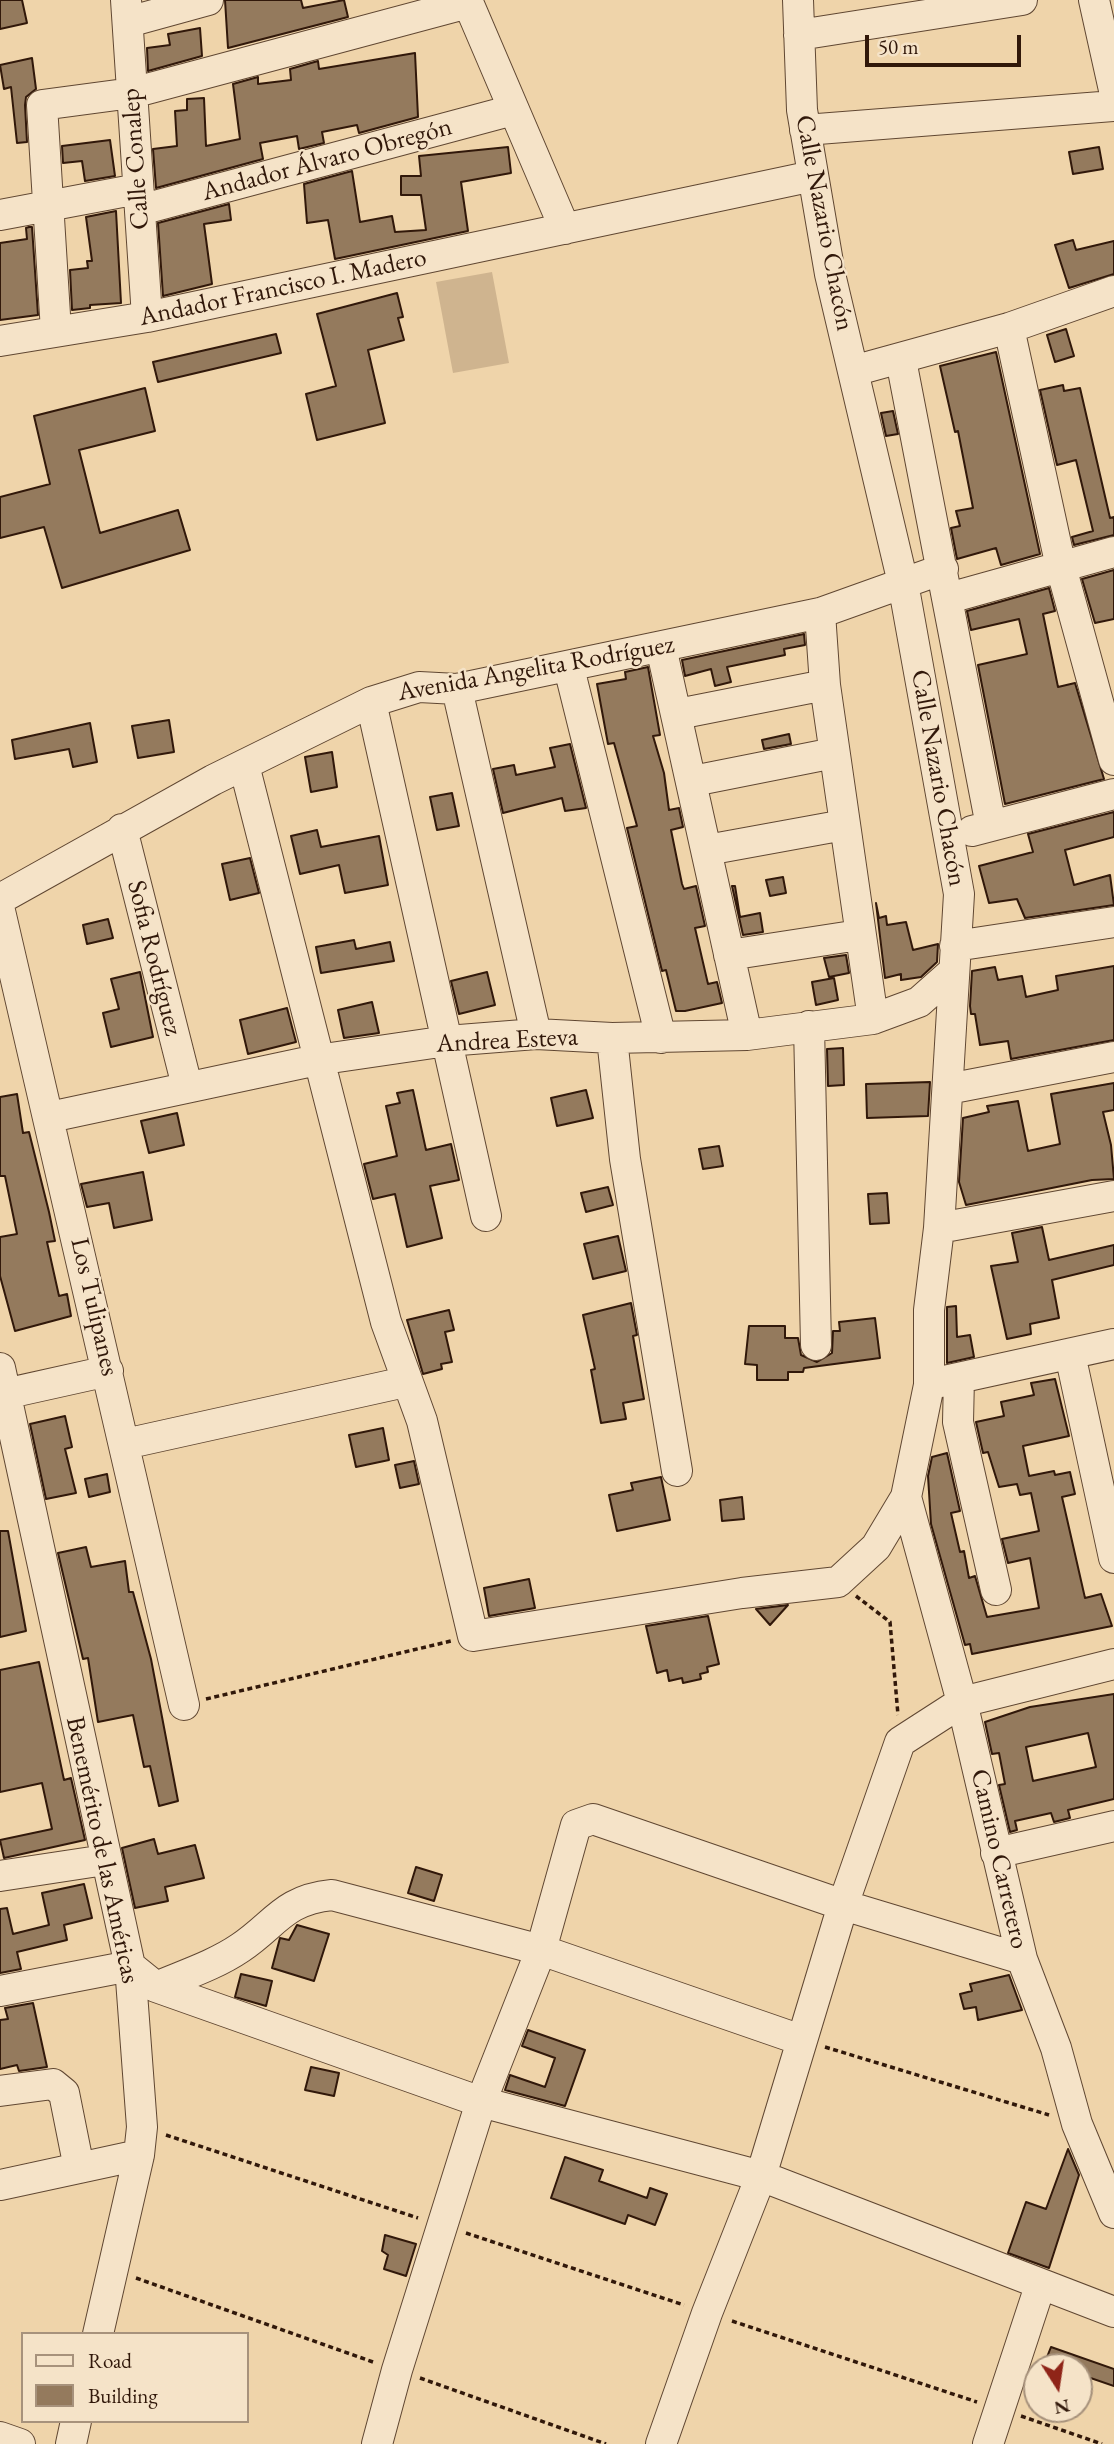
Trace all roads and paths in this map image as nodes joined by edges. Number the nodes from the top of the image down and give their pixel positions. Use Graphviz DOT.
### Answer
graph roads {
  1 [pos="208,0"];
  2 [pos="798,0"];
  3 [pos="1022,0"];
  4 [pos="1094,0"];
  5 [pos="467,1"];
  6 [pos="127,11"];
  7 [pos="799,35"];
  8 [pos="1114,90"];
  9 [pos="132,93"];
  10 [pos="1114,106"];
  11 [pos="513,110"];
  12 [pos="806,130"];
  13 [pos="813,176"];
  14 [pos="139,200"];
  15 [pos="50,205"];
  16 [pos="0,215"];
  17 [pos="565,229"];
  18 [pos="1114,291"];
  19 [pos="147,317"];
  20 [pos="1009,328"];
  21 [pos="56,331"];
  22 [pos="0,341"];
  23 [pos="901,360"];
  24 [pos="853,372"];
  25 [pos="1114,552"];
  26 [pos="1061,567"];
  27 [pos="903,583"];
  28 [pos="946,584"];
  29 [pos="820,613"];
  30 [pos="661,647"];
  31 [pos="569,668"];
  32 [pos="825,685"];
  33 [pos="457,689"];
  34 [pos="371,702"];
  35 [pos="678,714"];
  36 [pos="834,753"];
  37 [pos="1114,760"];
  38 [pos="244,765"];
  39 [pos="693,781"];
  40 [pos="1114,794"];
  41 [pos="844,825"];
  42 [pos="991,826"];
  43 [pos="122,829"];
  44 [pos="950,837"];
  45 [pos="707,850"];
  46 [pos="0,899"];
  47 [pos="0,911"];
  48 [pos="1114,922"];
  49 [pos="859,935"];
  50 [pos="729,955"];
  51 [pos="955,959"];
  52 [pos="873,1020"];
  53 [pos="809,1026"];
  54 [pos="536,1034"];
  55 [pos="747,1035"];
  56 [pos="612,1038"];
  57 [pos="662,1038"];
  58 [pos="447,1041"];
  59 [pos="1114,1057"];
  60 [pos="317,1060"];
  61 [pos="187,1086"];
  62 [pos="948,1089"];
  63 [pos="50,1117"];
  64 [pos="1114,1196"];
  65 [pos="486,1216"];
  66 [pos="939,1228"];
  67 [pos="1114,1344"];
  68 [pos="816,1345"];
  69 [pos="1070,1354"];
  70 [pos="108,1371"];
  71 [pos="959,1378"];
  72 [pos="405,1382"];
  73 [pos="929,1385"];
  74 [pos="2,1386"];
  75 [pos="125,1444"];
  76 [pos="677,1471"];
  77 [pos="906,1497"];
  78 [pos="1114,1558"];
  79 [pos="838,1582"];
  80 [pos="996,1590"];
  81 [pos="473,1636"];
  82 [pos="1114,1664"];
  83 [pos="962,1702"];
  84 [pos="184,1705"];
  85 [pos="900,1742"];
  86 [pos="1114,1826"];
  87 [pos="996,1853"];
  88 [pos="105,1860"];
  89 [pos="0,1876"];
  90 [pos="843,1905"];
  91 [pos="541,1950"];
  92 [pos="1022,1959"];
  93 [pos="130,1966"];
  94 [pos="156,1987"];
  95 [pos="0,1991"];
  96 [pos="801,2039"];
  97 [pos="0,2091"];
  98 [pos="481,2102"];
  99 [pos="1077,2124"];
  100 [pos="141,2141"];
  101 [pos="79,2168"];
  102 [pos="761,2176"];
  103 [pos="0,2185"];
  104 [pos="1114,2213"];
  105 [pos="443,2226"];
  106 [pos="114,2270"];
  107 [pos="1040,2286"];
  108 [pos="1114,2312"];
  109 [pos="707,2313"];
  110 [pos="98,2332"];
  111 [pos="397,2370"];
  112 [pos="1000,2409"];
  113 [pos="76,2423"];
  114 [pos="0,2437"];
  115 [pos="20,2444"];
  116 [pos="71,2444"];
  117 [pos="377,2444"];
  118 [pos="606,2444"];
  119 [pos="661,2444"];
  120 [pos="988,2444"];
  121 [pos="1102,2444"];
  1 -- 6 [label="street"];
  2 -- 7 [label="street, Calle Nazario Chacón"];
  3 -- 7 [label="street"];
  4 -- 8 [label="street"];
  5 -- 9 [label="street"];
  5 -- 11 [label="street"];
  6 -- 9 [label="street, Calle Conalep"];
  7 -- 12 [label="street, Calle Nazario Chacón"];
  9 -- 14 [label="street, Calle Conalep"];
  9 -- 15 [label="street"];
  10 -- 12 [label="street"];
  11 -- 14 [label="street, Andador Álvaro Obregón"];
  11 -- 17 [label="street"];
  12 -- 13 [label="street, Calle Nazario Chacón"];
  13 -- 17 [label="street, Andador Francisco I. Madero"];
  13 -- 24 [label="street, Calle Nazario Chacón"];
  14 -- 15 [label="street, Andador Álvaro Obregón"];
  14 -- 19 [label="street, Calle Conalep"];
  15 -- 16 [label="street, Andador Álvaro Obregón"];
  15 -- 21 [label="street"];
  17 -- 19 [label="street, Andador Francisco I. Madero"];
  18 -- 20 [label="street"];
  19 -- 21 [label="street, Andador Francisco I. Madero"];
  20 -- 23 [label="street"];
  20 -- 26 [label="street"];
  21 -- 22 [label="street, Andador Francisco I. Madero"];
  23 -- 24 [label="street"];
  23 -- 28 [label="street"];
  24 -- 27 [label="street, Calle Nazario Chacón"];
  25 -- 26 [label="street, Avenida Angelita Rodríguez"];
  26 -- 28 [label="street, Avenida Angelita Rodríguez"];
  26 -- 37 [label="street"];
  27 -- 28 [label="street, Avenida Angelita Rodríguez"];
  27 -- 29 [label="street, Avenida Angelita Rodríguez"];
  27 -- 44 [label="street, Calle Nazario Chacón"];
  28 -- 42 [label="street"];
  29 -- 30 [label="street, Avenida Angelita Rodríguez"];
  29 -- 32 [label="street"];
  30 -- 31 [label="street, Avenida Angelita Rodríguez"];
  30 -- 35 [label="street"];
  31 -- 33 [label="street, Avenida Angelita Rodríguez"];
  31 -- 57 [label="street"];
  32 -- 35 [label="street"];
  32 -- 36 [label="street"];
  33 -- 34 [label="street, Avenida Angelita Rodríguez"];
  33 -- 54 [label="street"];
  34 -- 38 [label="street, Avenida Angelita Rodríguez"];
  34 -- 58 [label="street"];
  35 -- 39 [label="street"];
  36 -- 39 [label="street"];
  36 -- 41 [label="street"];
  38 -- 43 [label="street, Avenida Angelita Rodríguez"];
  38 -- 60 [label="street"];
  39 -- 45 [label="street"];
  40 -- 42 [label="street"];
  41 -- 45 [label="street"];
  41 -- 49 [label="street"];
  42 -- 44 [label="street"];
  43 -- 46 [label="street, Avenida Angelita Rodríguez"];
  43 -- 61 [label="street, Sofia Rodríguez"];
  44 -- 51 [label="street, Calle Nazario Chacón"];
  45 -- 50 [label="street"];
  47 -- 63 [label="street, Los Tulipanes"];
  48 -- 51 [label="street"];
  49 -- 50 [label="street"];
  49 -- 52 [label="street"];
  50 -- 55 [label="street"];
  51 -- 52 [label="street, Andrea Esteva"];
  51 -- 62 [label="street, Calle Nazario Chacón"];
  52 -- 53 [label="street, Andrea Esteva"];
  53 -- 55 [label="street, Andrea Esteva"];
  53 -- 68 [label="street"];
  54 -- 56 [label="street, Andrea Esteva"];
  54 -- 58 [label="street, Andrea Esteva"];
  55 -- 57 [label="street, Andrea Esteva"];
  56 -- 57 [label="street, Andrea Esteva"];
  56 -- 76 [label="street"];
  58 -- 60 [label="street, Andrea Esteva"];
  58 -- 65 [label="street"];
  59 -- 62 [label="street"];
  60 -- 61 [label="street, Andrea Esteva"];
  60 -- 72 [label="street"];
  61 -- 63 [label="street, Andrea Esteva"];
  62 -- 66 [label="street, Calle Nazario Chacón"];
  63 -- 70 [label="street, Los Tulipanes"];
  64 -- 66 [label="street"];
  66 -- 73 [label="street, Calle Nazario Chacón"];
  67 -- 69 [label="street"];
  69 -- 71 [label="street"];
  69 -- 78 [label="street"];
  70 -- 74 [label="street"];
  70 -- 75 [label="street, Los Tulipanes"];
  71 -- 73 [label="street"];
  71 -- 80 [label="street"];
  72 -- 75 [label="street"];
  72 -- 81 [label="street"];
  73 -- 77 [label="street, Calle Nazario Chacón"];
  74 -- 88 [label="street, Benemérito de las Américas"];
  75 -- 84 [label="street, Los Tulipanes"];
  77 -- 79 [label="street, Calle Nazario Chacón"];
  77 -- 83 [label="street, Camino Carretero"];
  79 -- 81 [label="street"];
  79 -- 85 [label="path"];
  81 -- 84 [label="path"];
  82 -- 83 [label="street"];
  83 -- 85 [label="street"];
  83 -- 87 [label="street, Camino Carretero"];
  85 -- 90 [label="street"];
  86 -- 87 [label="street"];
  87 -- 92 [label="street, Camino Carretero"];
  88 -- 89 [label="street"];
  88 -- 93 [label="street, Benemérito de las Américas"];
  90 -- 91 [label="street"];
  90 -- 92 [label="street"];
  90 -- 96 [label="street"];
  91 -- 94 [label="street"];
  91 -- 96 [label="street"];
  91 -- 98 [label="street"];
  92 -- 99 [label="street, Camino Carretero"];
  93 -- 94 [label="street"];
  93 -- 95 [label="street"];
  93 -- 100 [label="street, Benemérito de las Américas"];
  94 -- 98 [label="street"];
  96 -- 99 [label="path"];
  96 -- 102 [label="street"];
  97 -- 101 [label="street"];
  98 -- 102 [label="street"];
  98 -- 105 [label="street"];
  99 -- 104 [label="street, Camino Carretero"];
  100 -- 101 [label="street"];
  100 -- 105 [label="path"];
  100 -- 106 [label="street, Benemérito de las Américas"];
  101 -- 103 [label="street"];
  102 -- 107 [label="street"];
  102 -- 109 [label="street"];
  105 -- 109 [label="path"];
  105 -- 111 [label="street"];
  106 -- 110 [label="street, Benemérito de las Américas"];
  106 -- 111 [label="path"];
  107 -- 108 [label="street"];
  107 -- 112 [label="street"];
  109 -- 112 [label="path"];
  109 -- 119 [label="street"];
  111 -- 117 [label="street"];
  111 -- 118 [label="path"];
  112 -- 120 [label="street"];
  112 -- 121 [label="path"];
  113 -- 116 [label="street"];
  114 -- 115 [label="street"];
}
